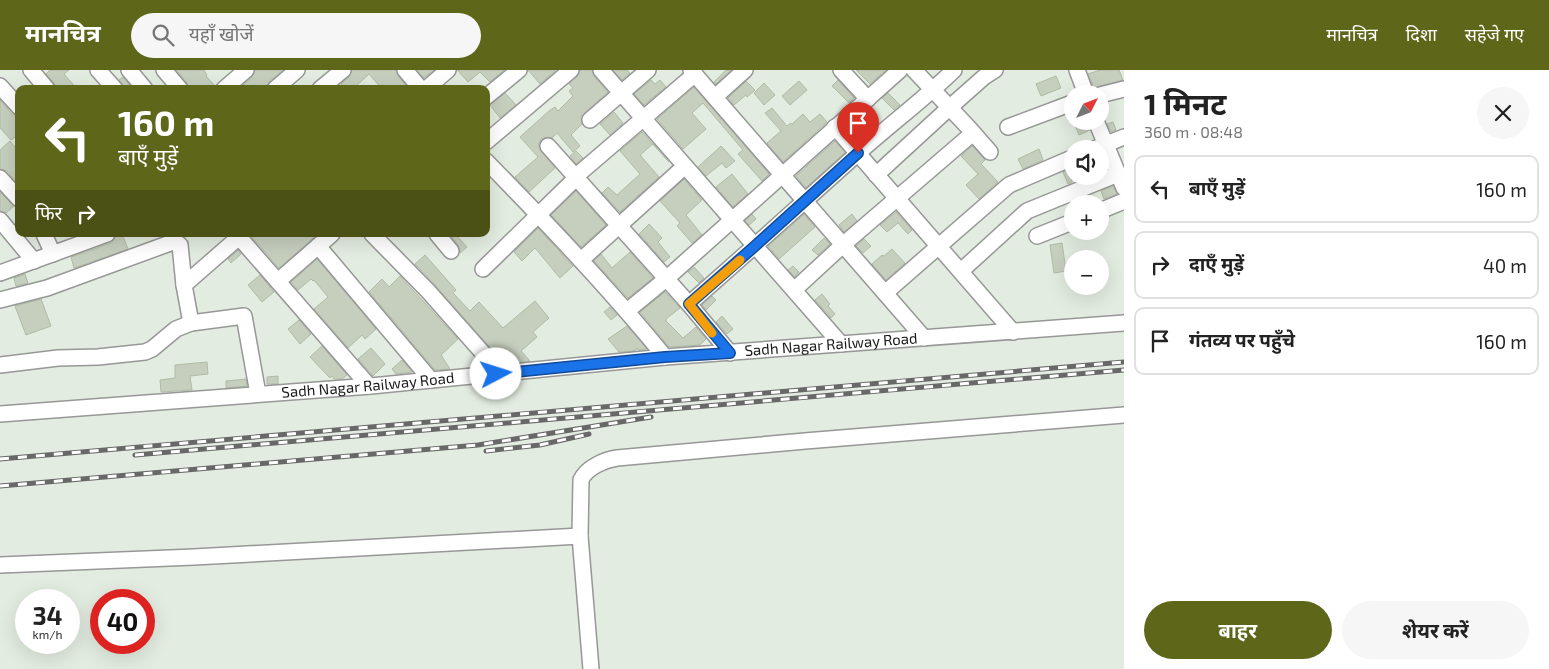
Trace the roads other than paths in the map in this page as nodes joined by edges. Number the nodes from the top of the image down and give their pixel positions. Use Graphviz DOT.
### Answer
graph roads {
  1 [pos="31,70"];
  2 [pos="98,70"];
  3 [pos="129,70"];
  4 [pos="164,70"];
  5 [pos="246,70"];
  6 [pos="298,70"];
  7 [pos="405,70"];
  8 [pos="448,70"];
  9 [pos="518,70"];
  10 [pos="571,70"];
  11 [pos="601,70"];
  12 [pos="648,70"];
  13 [pos="745,70"];
  14 [pos="842,70"];
  15 [pos="900,70"];
  16 [pos="914,70"];
  17 [pos="954,70"];
  18 [pos="995,70"];
  19 [pos="1077,70"];
  20 [pos="693,72"];
  21 [pos="339,79"];
  22 [pos="44,85"];
  23 [pos="111,85"];
  24 [pos="142,85"];
  25 [pos="177,85"];
  26 [pos="229,85"];
  27 [pos="280,85"];
  28 [pos="328,85"];
  29 [pos="418,85"];
  30 [pos="431,85"];
  31 [pos="1083,85"];
  32 [pos="0,86"];
  33 [pos="1124,89"];
  34 [pos="933,90"];
  35 [pos="1109,93"];
  36 [pos="490,94"];
  37 [pos="622,94"];
  38 [pos="715,97"];
  39 [pos="868,100"];
  40 [pos="15,103"];
  41 [pos="1064,106"];
  42 [pos="949,108"];
  43 [pos="644,119"];
  44 [pos="590,120"];
  45 [pos="835,127"];
  46 [pos="1008,127"];
  47 [pos="973,132"];
  48 [pos="1124,137"];
  49 [pos="490,139"];
  50 [pos="1109,143"];
  51 [pos="548,146"];
  52 [pos="990,152"];
  53 [pos="858,153"];
  54 [pos="1064,161"];
  55 [pos="1109,161"];
  56 [pos="490,165"];
  57 [pos="685,166"];
  58 [pos="876,174"];
  59 [pos="783,175"];
  60 [pos="576,177"];
  61 [pos="0,178"];
  62 [pos="1121,181"];
  63 [pos="15,195"];
  64 [pos="898,199"];
  65 [pos="805,201"];
  66 [pos="1124,202"];
  67 [pos="1109,208"];
  68 [pos="539,215"];
  69 [pos="731,219"];
  70 [pos="0,220"];
  71 [pos="1064,225"];
  72 [pos="620,227"];
  73 [pos="1037,236"];
  74 [pos="46,237"];
  75 [pos="100,237"];
  76 [pos="239,237"];
  77 [pos="243,237"];
  78 [pos="328,237"];
  79 [pos="375,237"];
  80 [pos="439,237"];
  81 [pos="843,245"];
  82 [pos="318,246"];
  83 [pos="755,246"];
  84 [pos="939,246"];
  85 [pos="451,251"];
  86 [pos="54,254"];
  87 [pos="581,260"];
  88 [pos="34,261"];
  89 [pos="483,269"];
  90 [pos="2,270"];
  91 [pos="961,271"];
  92 [pos="666,278"];
  93 [pos="278,281"];
  94 [pos="184,285"];
  95 [pos="794,290"];
  96 [pos="885,293"];
  97 [pos="0,300"];
  98 [pos="689,304"];
  99 [pos="627,311"];
  100 [pos="191,323"];
  101 [pos="1124,323"];
  102 [pos="1013,332"];
  103 [pos="924,338"];
  104 [pos="841,344"];
  105 [pos="730,353"];
  106 [pos="665,357"];
  107 [pos="0,366"];
  108 [pos="496,374"];
  109 [pos="432,380"];
  110 [pos="369,386"];
  111 [pos="258,394"];
  112 [pos="0,414"];
  113 [pos="1124,415"];
  114 [pos="580,536"];
  115 [pos="0,566"];
  116 [pos="590,669"];
  1 -- 22 [label="street"];
  2 -- 23 [label="street"];
  3 -- 24 [label="street"];
  4 -- 25 [label="street"];
  5 -- 26 [label="street"];
  6 -- 27 [label="street"];
  7 -- 29 [label="street"];
  8 -- 30 [label="street"];
  9 -- 36 [label="street"];
  10 -- 49 [label="street"];
  11 -- 37 [label="street"];
  12 -- 37 [label="street"];
  13 -- 38 [label="street"];
  14 -- 39 [label="street"];
  15 -- 39 [label="street"];
  16 -- 34 [label="street"];
  17 -- 34 [label="street"];
  18 -- 42 [label="street"];
  19 -- 31 [label="street"];
  20 -- 38 [label="street"];
  20 -- 43 [label="street"];
  21 -- 28 [label="street"];
  32 -- 40 [label="street"];
  33 -- 35 [label="street"];
  34 -- 42 [label="street"];
  34 -- 53 [label="street"];
  37 -- 43 [label="street"];
  37 -- 44 [label="street"];
  38 -- 59 [label="street"];
  39 -- 45 [label="street"];
  41 -- 46 [label="street"];
  42 -- 47 [label="street"];
  42 -- 58 [label="street"];
  43 -- 57 [label="street"];
  43 -- 60 [label="street"];
  45 -- 53 [label="street"];
  45 -- 59 [label="street"];
  47 -- 52 [label="street"];
  47 -- 64 [label="street"];
  48 -- 50 [label="street"];
  51 -- 60 [label="street"];
  53 -- 58 [label="street"];
  53 -- 65 [label="street"];
  54 -- 84 [label="street"];
  55 -- 62 [label="street"];
  56 -- 68 [label="street"];
  57 -- 69 [label="street"];
  57 -- 72 [label="street"];
  58 -- 64 [label="street"];
  59 -- 65 [label="street"];
  59 -- 69 [label="street"];
  60 -- 68 [label="street"];
  60 -- 72 [label="street"];
  61 -- 63 [label="street"];
  62 -- 91 [label="street"];
  64 -- 81 [label="street"];
  64 -- 84 [label="street"];
  65 -- 81 [label="street"];
  65 -- 83 [label="street"];
  66 -- 67 [label="street"];
  68 -- 87 [label="street"];
  68 -- 89 [label="street"];
  69 -- 83 [label="street"];
  69 -- 92 [label="street"];
  70 -- 88 [label="street"];
  71 -- 73 [label="street"];
  72 -- 87 [label="street"];
  72 -- 92 [label="street"];
  74 -- 86 [label="street"];
  75 -- 86 [label="street"];
  76 -- 94 [label="street"];
  77 -- 93 [label="street"];
  78 -- 82 [label="street"];
  79 -- 108 [label="street"];
  80 -- 85 [label="street"];
  81 -- 95 [label="street"];
  81 -- 96 [label="street"];
  82 -- 93 [label="street"];
  82 -- 109 [label="street"];
  83 -- 95 [label="street"];
  83 -- 98 [label="street"];
  84 -- 91 [label="street"];
  84 -- 96 [label="street"];
  86 -- 88 [label="street"];
  87 -- 99 [label="street"];
  88 -- 90 [label="street"];
  91 -- 102 [label="street"];
  92 -- 98 [label="street"];
  92 -- 99 [label="street"];
  93 -- 110 [label="street"];
  94 -- 97 [label="street"];
  94 -- 100 [label="street"];
  95 -- 104 [label="street"];
  96 -- 103 [label="street"];
  98 -- 105 [label="street"];
  99 -- 106 [label="street"];
  100 -- 107 [label="street"];
  100 -- 111 [label="street"];
  101 -- 102 [label="street, Sadh Nagar Railway Road"];
  102 -- 103 [label="street, Sadh Nagar Railway Road"];
  103 -- 104 [label="street, Sadh Nagar Railway Road"];
  104 -- 105 [label="street, Sadh Nagar Railway Road"];
  105 -- 106 [label="street, Sadh Nagar Railway Road"];
  106 -- 108 [label="street, Sadh Nagar Railway Road"];
  108 -- 109 [label="street, Sadh Nagar Railway Road"];
  109 -- 110 [label="street, Sadh Nagar Railway Road"];
  110 -- 111 [label="street, Sadh Nagar Railway Road"];
  111 -- 112 [label="street, Sadh Nagar Railway Road"];
  113 -- 114 [label="street"];
  114 -- 115 [label="street"];
  114 -- 116 [label="street"];
}
